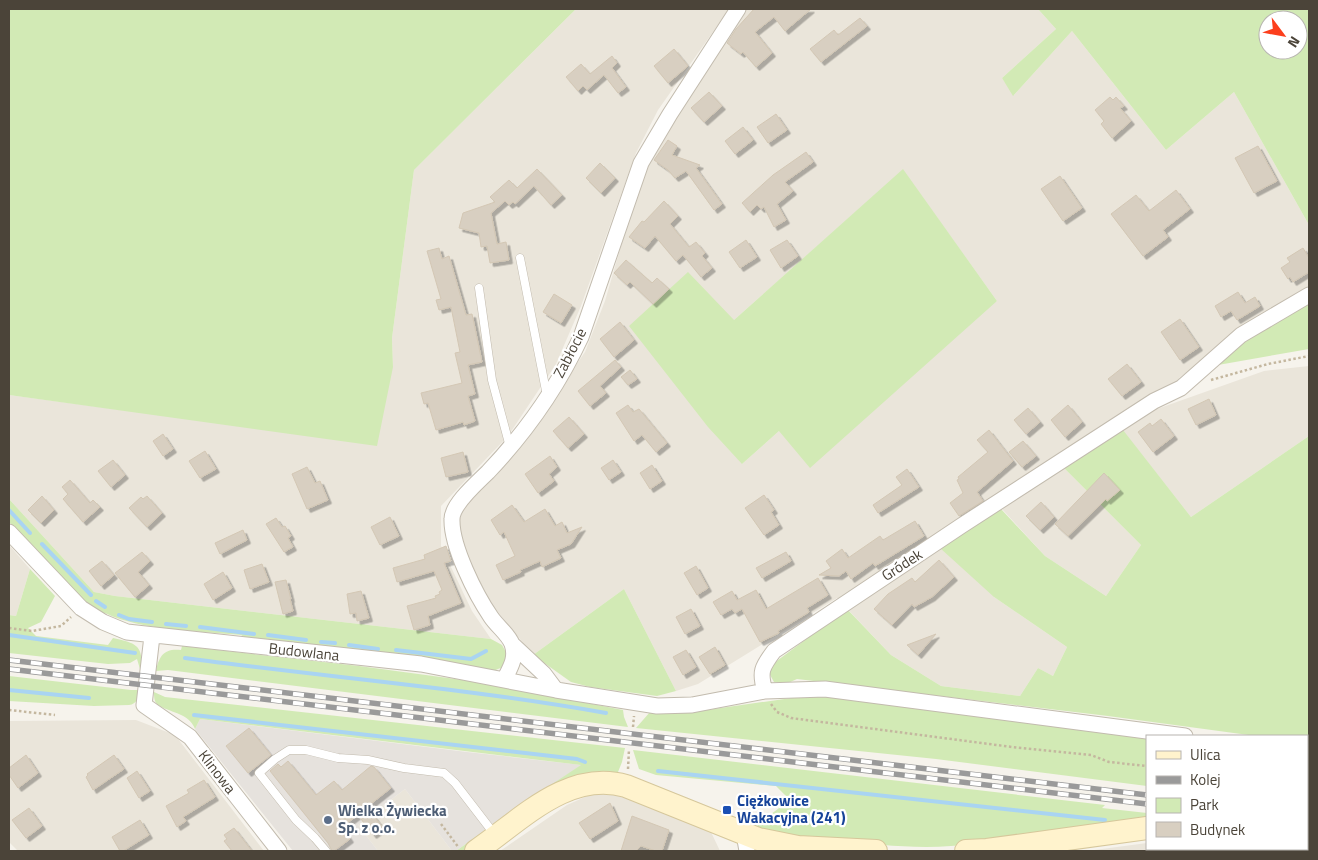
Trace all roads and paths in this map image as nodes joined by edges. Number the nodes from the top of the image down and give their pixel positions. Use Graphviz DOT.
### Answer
graph roads {
  1 [pos="738,9"];
  2 [pos="520,258"];
  3 [pos="479,288"];
  4 [pos="1309,295"];
  5 [pos="1309,356"];
  6 [pos="1209,381"];
  7 [pos="547,396"];
  8 [pos="510,449"];
  9 [pos="9,532"];
  10 [pos="81,608"];
  11 [pos="9,628"];
  12 [pos="152,636"];
  13 [pos="512,644"];
  14 [pos="504,680"];
  15 [pos="556,690"];
  16 [pos="765,691"];
  17 [pos="635,708"];
  18 [pos="9,710"];
  19 [pos="55,715"];
  20 [pos="633,727"];
  21 [pos="1177,735"];
  22 [pos="1146,766"];
  23 [pos="441,824"];
  24 [pos="1146,828"];
  25 [pos="497,837"];
  26 [pos="746,843"];
  27 [pos="279,851"];
  28 [pos="326,851"];
  29 [pos="461,851"];
  30 [pos="476,851"];
  31 [pos="876,851"];
  32 [pos="966,851"];
  1 -- 7 [label="street, Zabłocie"];
  2 -- 7 [label="lane"];
  3 -- 8 [label="lane"];
  4 -- 16 [label="street, Gródek"];
  5 -- 6 [label="path"];
  7 -- 8 [label="street, Zabłocie"];
  8 -- 13 [label="street, Zabłocie"];
  9 -- 10 [label="street, Budowlana"];
  10 -- 11 [label="path"];
  10 -- 12 [label="street, Budowlana"];
  12 -- 14 [label="street, Budowlana"];
  12 -- 27 [label="street, Klinowa"];
  13 -- 14 [label="street"];
  13 -- 15 [label="street"];
  14 -- 15 [label="street, Budowlana"];
  15 -- 17 [label="street, Budowlana"];
  16 -- 17 [label="street"];
  16 -- 21 [label="street"];
  16 -- 22 [label="path"];
  17 -- 20 [label="path"];
  18 -- 19 [label="path"];
  23 -- 29 [label="path"];
  24 -- 32 [label="street"];
  25 -- 26 [label="street"];
  25 -- 28 [label="lane"];
  25 -- 30 [label="street"];
  26 -- 31 [label="street"];
}
